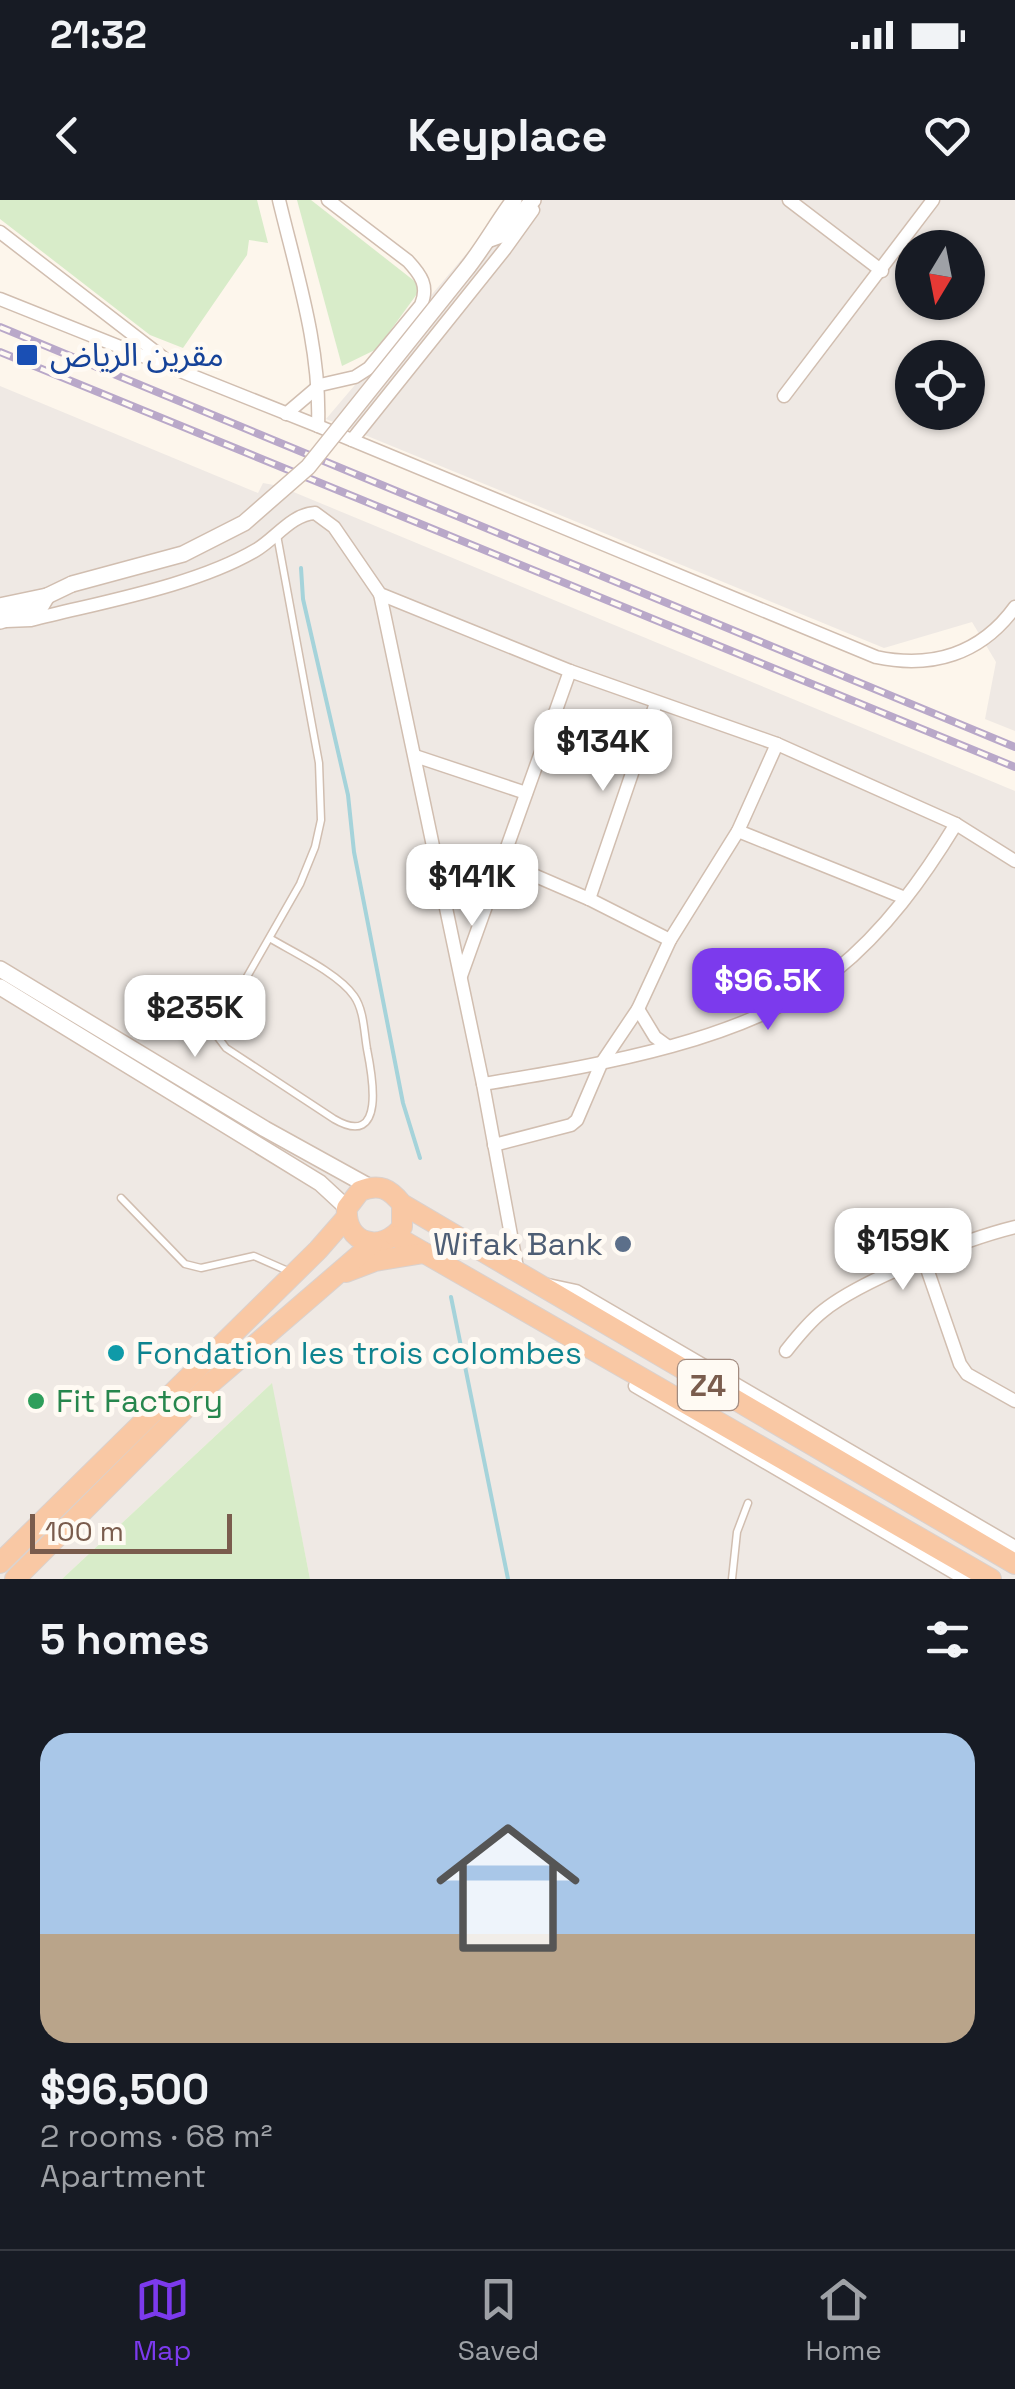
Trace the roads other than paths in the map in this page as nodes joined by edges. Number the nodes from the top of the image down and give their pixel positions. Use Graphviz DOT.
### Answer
graph roads {
  1 [pos="279,200"];
  2 [pos="328,200"];
  3 [pos="514,200"];
  4 [pos="536,200"];
  5 [pos="788,200"];
  6 [pos="933,200"];
  7 [pos="0,232"];
  8 [pos="490,240"];
  9 [pos="882,271"];
  10 [pos="0,299"];
  11 [pos="180,370"];
  12 [pos="320,385"];
  13 [pos="784,396"];
  14 [pos="286,414"];
  15 [pos="318,426"];
  16 [pos="352,440"];
  17 [pos="278,535"];
  18 [pos="380,594"];
  19 [pos="48,596"];
  20 [pos="0,606"];
  21 [pos="1015,607"];
  22 [pos="0,620"];
  23 [pos="570,672"];
  24 [pos="656,703"];
  25 [pos="777,744"];
  26 [pos="415,756"];
  27 [pos="526,793"];
  28 [pos="956,824"];
  29 [pos="738,830"];
  30 [pos="1015,860"];
  31 [pos="501,861"];
  32 [pos="906,898"];
  33 [pos="589,899"];
  34 [pos="448,920"];
  35 [pos="477,927"];
  36 [pos="271,939"];
  37 [pos="670,940"];
  38 [pos="0,969"];
  39 [pos="460,979"];
  40 [pos="0,987"];
  41 [pos="638,1009"];
  42 [pos="666,1045"];
  43 [pos="601,1064"];
  44 [pos="483,1084"];
  45 [pos="494,1145"];
  46 [pos="370,1187"];
  47 [pos="121,1198"];
  48 [pos="402,1204"];
  49 [pos="347,1213"];
  50 [pos="1015,1228"];
  51 [pos="395,1236"];
  52 [pos="372,1244"];
  53 [pos="424,1253"];
  54 [pos="924,1260"];
  55 [pos="448,1265"];
  56 [pos="293,1274"];
  57 [pos="335,1277"];
  58 [pos="526,1279"];
  59 [pos="786,1351"];
  60 [pos="1015,1401"];
  61 [pos="748,1503"];
  62 [pos="1015,1548"];
  63 [pos="0,1563"];
  64 [pos="1015,1564"];
  65 [pos="14,1579"];
  66 [pos="732,1579"];
  67 [pos="964,1579"];
  68 [pos="991,1579"];
  1 -- 12 [label="street"];
  2 -- 12 [label="street"];
  3 -- 8 [label="street"];
  4 -- 8 [label="street"];
  4 -- 16 [label="street"];
  5 -- 9 [label="street"];
  6 -- 9 [label="street"];
  7 -- 11 [label="street"];
  8 -- 19 [label="street, bridge"];
  9 -- 13 [label="street"];
  10 -- 11 [label="street"];
  11 -- 14 [label="street"];
  12 -- 14 [label="street"];
  12 -- 15 [label="street"];
  14 -- 15 [label="street"];
  15 -- 16 [label="street"];
  16 -- 21 [label="street"];
  17 -- 18 [label="street"];
  17 -- 22 [label="street"];
  17 -- 36 [label="lane"];
  18 -- 23 [label="street"];
  18 -- 26 [label="street"];
  19 -- 20 [label="street"];
  19 -- 22 [label="street"];
  23 -- 24 [label="street"];
  23 -- 27 [label="street"];
  24 -- 25 [label="street"];
  24 -- 33 [label="street"];
  25 -- 28 [label="street"];
  25 -- 29 [label="street"];
  26 -- 27 [label="street"];
  26 -- 34 [label="street"];
  27 -- 31 [label="street"];
  28 -- 30 [label="street"];
  28 -- 32 [label="street"];
  29 -- 32 [label="street"];
  29 -- 37 [label="street"];
  31 -- 33 [label="street"];
  31 -- 35 [label="street"];
  32 -- 42 [label="street"];
  33 -- 37 [label="street"];
  34 -- 35 [label="street"];
  34 -- 39 [label="street"];
  35 -- 39 [label="street"];
  36 -- 36 [label="lane"];
  37 -- 41 [label="street"];
  38 -- 46 [label="street"];
  39 -- 44 [label="street"];
  40 -- 49 [label="street"];
  41 -- 42 [label="street"];
  41 -- 43 [label="street"];
  42 -- 43 [label="street"];
  43 -- 44 [label="street"];
  43 -- 45 [label="street"];
  44 -- 45 [label="street"];
  45 -- 58 [label="street"];
  46 -- 48 [label="highway"];
  46 -- 49 [label="highway"];
  47 -- 56 [label="lane"];
  48 -- 51 [label="highway"];
  48 -- 58 [label="highway, Z4"];
  49 -- 52 [label="highway"];
  49 -- 56 [label="highway"];
  50 -- 54 [label="street"];
  51 -- 52 [label="highway"];
  51 -- 53 [label="highway, Z4"];
  52 -- 57 [label="highway"];
  53 -- 55 [label="highway, Z4"];
  53 -- 57 [label="highway"];
  54 -- 59 [label="street"];
  54 -- 60 [label="street"];
  55 -- 67 [label="street"];
  55 -- 68 [label="highway, Z4"];
  56 -- 63 [label="highway"];
  57 -- 65 [label="highway"];
  58 -- 62 [label="street"];
  58 -- 64 [label="highway, Z4"];
  61 -- 66 [label="lane"];
}
